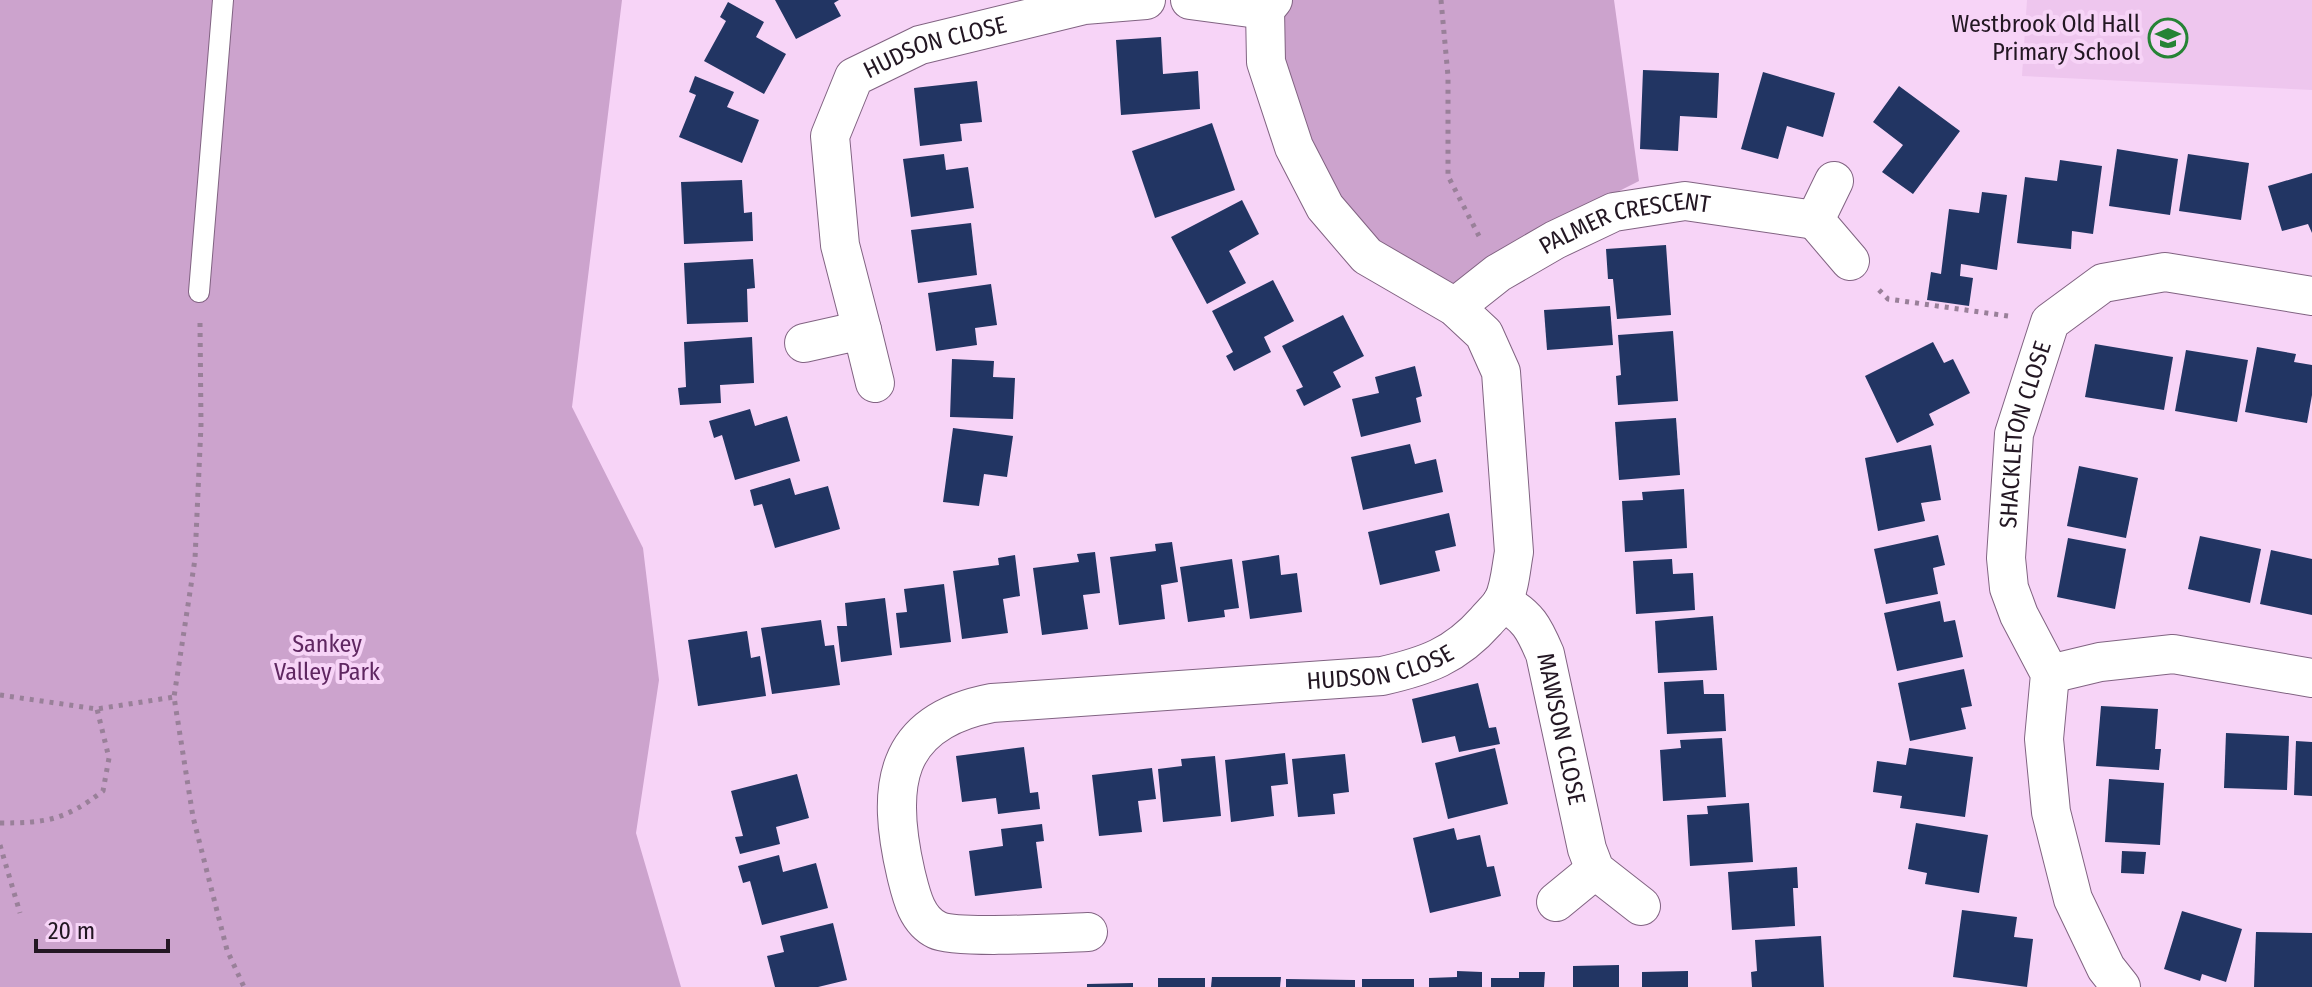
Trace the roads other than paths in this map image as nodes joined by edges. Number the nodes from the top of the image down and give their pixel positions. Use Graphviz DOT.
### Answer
graph roads {
  1 [pos="223,0"];
  2 [pos="1146,0"];
  3 [pos="1190,0"];
  4 [pos="1084,3"];
  5 [pos="1269,5"];
  6 [pos="1834,181"];
  7 [pos="1815,220"];
  8 [pos="1850,261"];
  9 [pos="199,292"];
  10 [pos="2312,296"];
  11 [pos="1455,307"];
  12 [pos="862,330"];
  13 [pos="804,343"];
  14 [pos="875,383"];
  15 [pos="1502,602"];
  16 [pos="2050,674"];
  17 [pos="2312,678"];
  18 [pos="1595,870"];
  19 [pos="1556,902"];
  20 [pos="1641,906"];
  21 [pos="1088,932"];
  22 [pos="2121,987"];
  1 -- 9 [label="lane"];
  2 -- 4 [label="street, HUDSON CLOSE"];
  3 -- 5 [label="street, HUDSON CLOSE"];
  4 -- 12 [label="street, HUDSON CLOSE"];
  5 -- 11 [label="street, HUDSON CLOSE"];
  6 -- 7 [label="street"];
  7 -- 8 [label="street"];
  7 -- 11 [label="street, PALMER CRESCENT"];
  10 -- 16 [label="street, SHACKLETON CLOSE"];
  11 -- 15 [label="street, HUDSON CLOSE"];
  12 -- 13 [label="street"];
  12 -- 14 [label="street, HUDSON CLOSE"];
  15 -- 18 [label="street, MAWSON CLOSE"];
  15 -- 21 [label="street, HUDSON CLOSE"];
  16 -- 17 [label="street"];
  16 -- 22 [label="street"];
  18 -- 19 [label="street"];
  18 -- 20 [label="street"];
}
